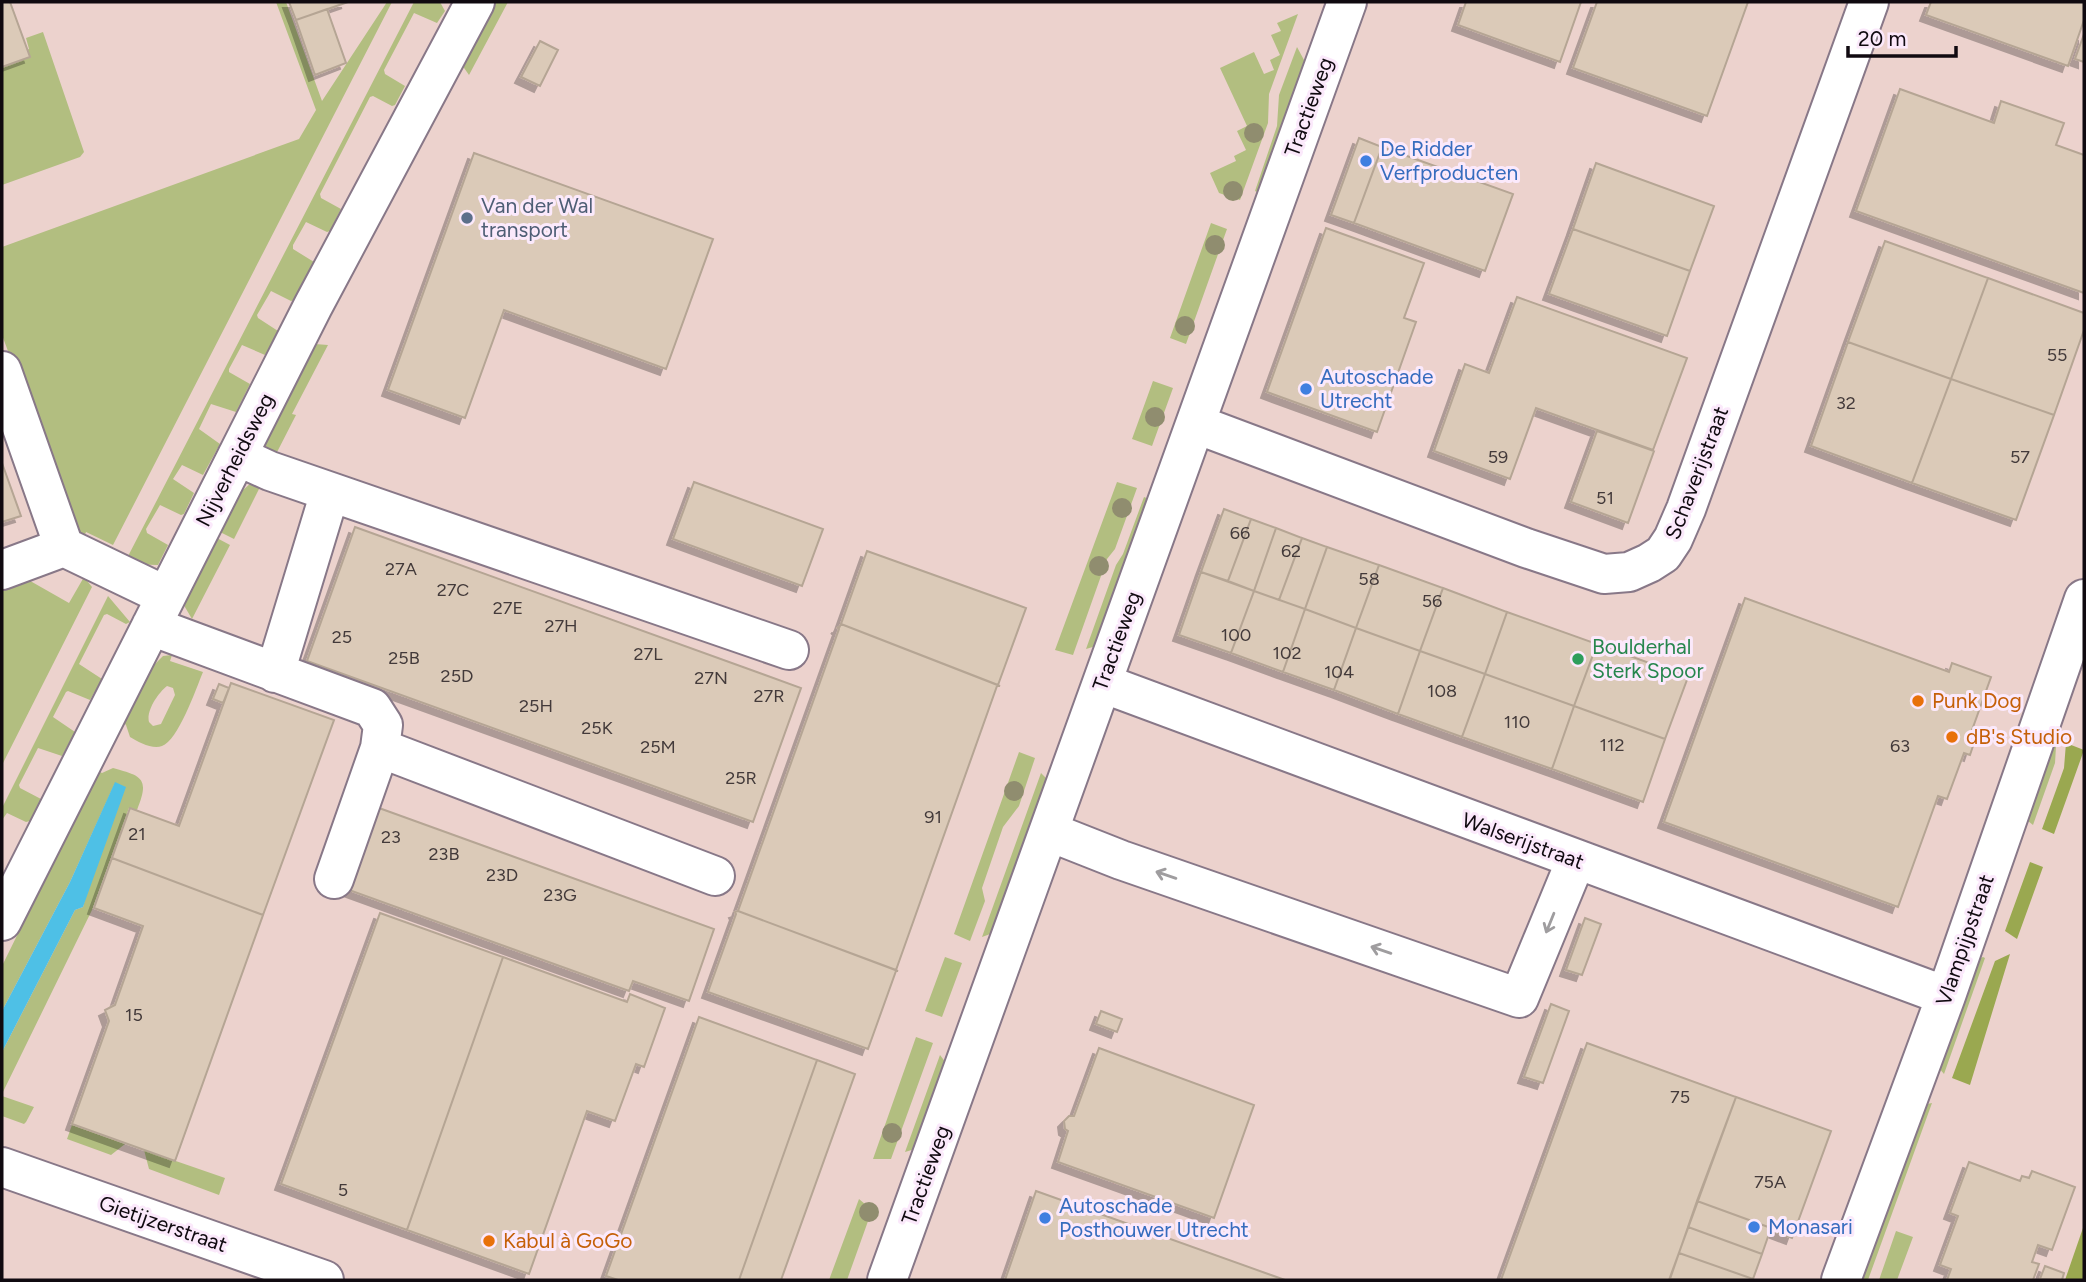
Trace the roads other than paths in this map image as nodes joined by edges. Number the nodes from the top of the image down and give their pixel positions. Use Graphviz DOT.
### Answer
graph roads {
  1 [pos="475,2"];
  2 [pos="1347,2"];
  3 [pos="1869,2"];
  4 [pos="2,371"];
  5 [pos="9,410"];
  6 [pos="1196,424"];
  7 [pos="237,456"];
  8 [pos="330,492"];
  9 [pos="64,547"];
  10 [pos="2,570"];
  11 [pos="2084,599"];
  12 [pos="158,611"];
  13 [pos="789,650"];
  14 [pos="275,673"];
  15 [pos="1102,683"];
  16 [pos="380,748"];
  17 [pos="1049,832"];
  18 [pos="1576,860"];
  19 [pos="715,876"];
  20 [pos="334,879"];
  21 [pos="2,921"];
  22 [pos="1946,996"];
  23 [pos="2,1167"];
  24 [pos="324,1280"];
  25 [pos="887,1280"];
  26 [pos="1841,1280"];
  1 -- 7 [label="street, Nijverheidsweg"];
  2 -- 6 [label="street, Tractieweg"];
  3 -- 6 [label="street, Schaverijstraat"];
  4 -- 5 [label="street"];
  5 -- 9 [label="street"];
  6 -- 15 [label="street, Tractieweg"];
  7 -- 8 [label="street"];
  7 -- 12 [label="street, Nijverheidsweg"];
  8 -- 13 [label="street"];
  8 -- 14 [label="street"];
  9 -- 10 [label="street"];
  9 -- 12 [label="street"];
  11 -- 22 [label="street, Vlampijpstraat"];
  12 -- 14 [label="street"];
  12 -- 21 [label="street, Nijverheidsweg"];
  14 -- 16 [label="street"];
  15 -- 17 [label="street, Tractieweg"];
  15 -- 18 [label="street, Walserijstraat"];
  16 -- 19 [label="street"];
  16 -- 20 [label="street"];
  18 -- 17 [label="street, one-way"];
  17 -- 25 [label="street, Tractieweg"];
  18 -- 22 [label="street, Walserijstraat"];
  22 -- 26 [label="street, Vlampijpstraat"];
  23 -- 24 [label="street, Gietijzerstraat"];
}
